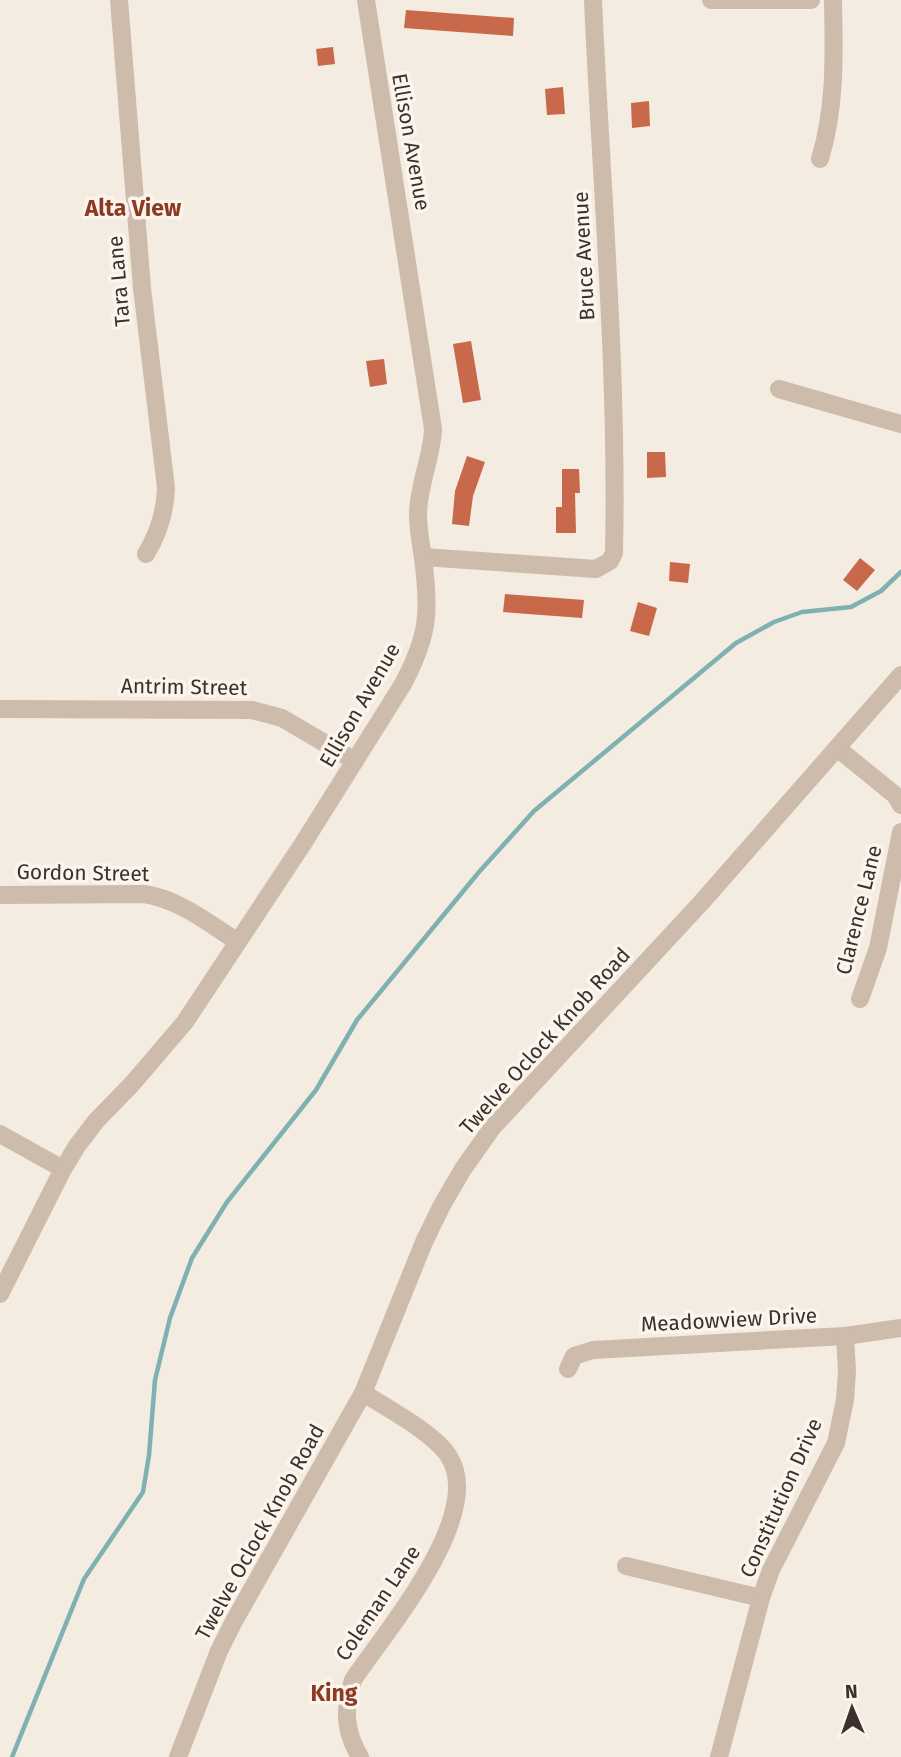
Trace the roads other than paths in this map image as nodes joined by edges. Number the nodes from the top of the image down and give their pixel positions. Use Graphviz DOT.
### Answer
graph roads {
  1 [pos="119,0"];
  2 [pos="366,0"];
  3 [pos="593,0"];
  4 [pos="711,0"];
  5 [pos="811,0"];
  6 [pos="833,0"];
  7 [pos="820,159"];
  8 [pos="779,389"];
  9 [pos="901,424"];
  10 [pos="146,554"];
  11 [pos="423,557"];
  12 [pos="901,675"];
  13 [pos="0,709"];
  14 [pos="837,748"];
  15 [pos="355,761"];
  16 [pos="901,805"];
  17 [pos="901,832"];
  18 [pos="0,895"];
  19 [pos="238,942"];
  20 [pos="860,999"];
  21 [pos="0,1134"];
  22 [pos="63,1169"];
  23 [pos="0,1294"];
  24 [pos="901,1328"];
  25 [pos="845,1336"];
  26 [pos="568,1369"];
  27 [pos="363,1393"];
  28 [pos="626,1566"];
  29 [pos="761,1598"];
  30 [pos="178,1757"];
  31 [pos="360,1757"];
  32 [pos="719,1757"];
  1 -- 10 [label="street, Tara Lane"];
  2 -- 11 [label="street, Ellison Avenue"];
  3 -- 11 [label="street, Bruce Avenue"];
  4 -- 5 [label="street"];
  6 -- 7 [label="street"];
  8 -- 9 [label="street"];
  11 -- 15 [label="street, Ellison Avenue"];
  12 -- 14 [label="street, Twelve Oclock Knob Road"];
  13 -- 15 [label="street, Antrim Street"];
  14 -- 16 [label="street"];
  14 -- 27 [label="street, Twelve Oclock Knob Road"];
  15 -- 19 [label="street, Ellison Avenue"];
  17 -- 20 [label="street, Clarence Lane"];
  18 -- 19 [label="street, Gordon Street"];
  19 -- 22 [label="street, Ellison Avenue"];
  21 -- 22 [label="street"];
  22 -- 23 [label="street, Ellison Avenue"];
  24 -- 25 [label="street, Meadowview Drive"];
  25 -- 26 [label="street, Meadowview Drive"];
  25 -- 29 [label="street, Constitution Drive"];
  27 -- 30 [label="street, Twelve Oclock Knob Road"];
  27 -- 31 [label="street, Coleman Lane"];
  28 -- 29 [label="street"];
  29 -- 32 [label="street, Constitution Drive"];
}
